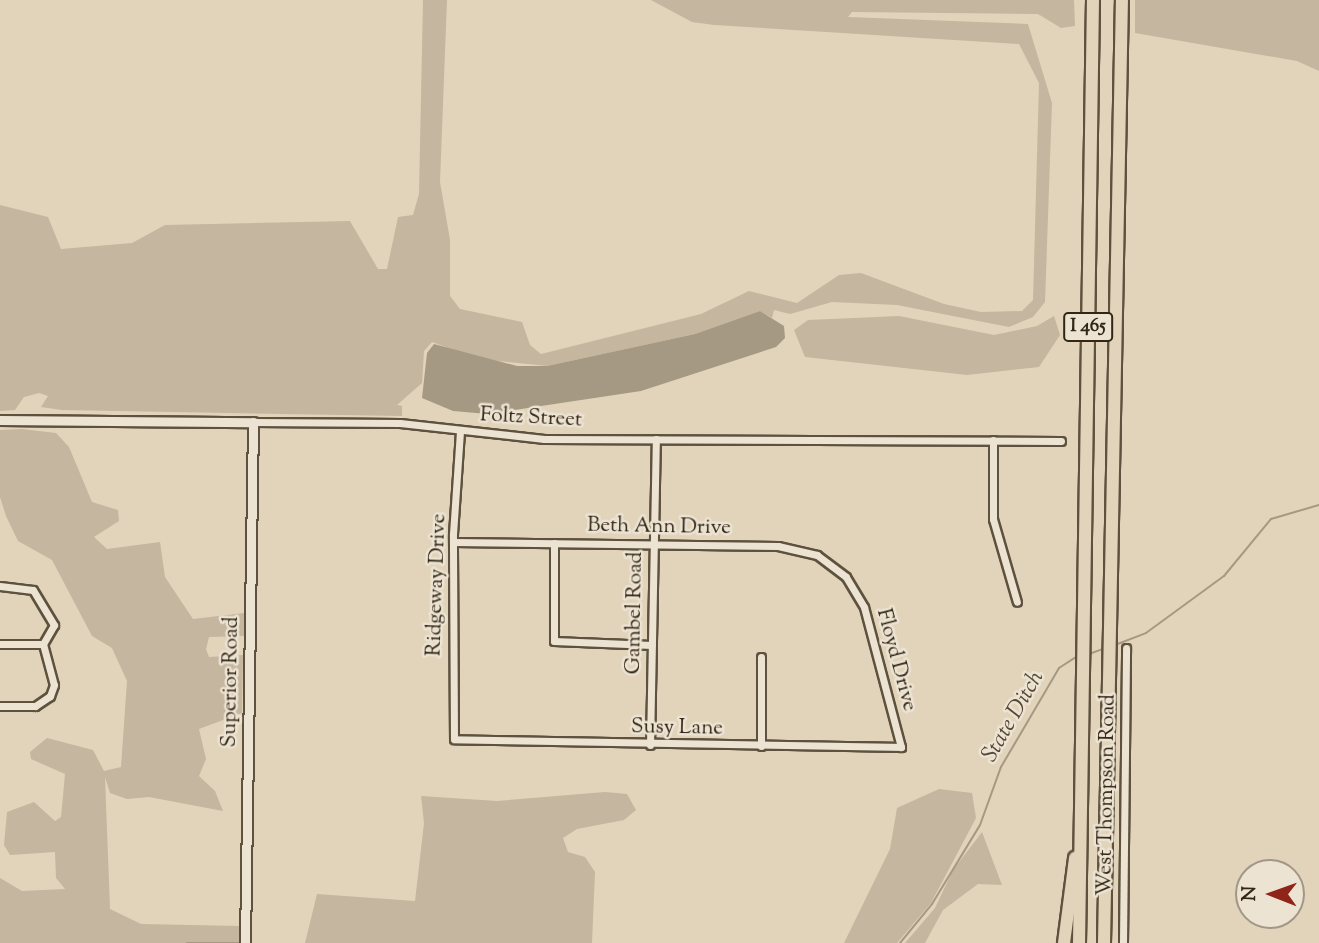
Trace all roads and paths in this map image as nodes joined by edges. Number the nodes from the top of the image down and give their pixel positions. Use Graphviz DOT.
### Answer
graph roads {
  1 [pos="1093,0"];
  2 [pos="1122,0"];
  3 [pos="0,420"];
  4 [pos="253,422"];
  5 [pos="460,430"];
  6 [pos="656,439"];
  7 [pos="993,440"];
  8 [pos="1061,441"];
  9 [pos="454,542"];
  10 [pos="554,543"];
  11 [pos="654,545"];
  12 [pos="852,584"];
  13 [pos="0,586"];
  14 [pos="1017,602"];
  15 [pos="0,644"];
  16 [pos="43,644"];
  17 [pos="652,645"];
  18 [pos="1126,648"];
  19 [pos="761,657"];
  20 [pos="0,706"];
  21 [pos="454,739"];
  22 [pos="650,745"];
  23 [pos="761,746"];
  24 [pos="901,747"];
  25 [pos="1081,830"];
  26 [pos="245,943"];
  27 [pos="1064,943"];
  28 [pos="1079,943"];
  29 [pos="1104,943"];
  30 [pos="1123,943"];
  1 -- 25 [label="highway, I 465"];
  2 -- 29 [label="highway, I 465"];
  3 -- 4 [label="street, Foltz Street"];
  4 -- 5 [label="street, Foltz Street"];
  4 -- 26 [label="street, Superior Road"];
  5 -- 6 [label="street, Foltz Street"];
  5 -- 9 [label="street, Ridgeway Drive"];
  6 -- 7 [label="street, Foltz Street"];
  6 -- 11 [label="street, Gambel Road"];
  7 -- 8 [label="street, Foltz Street"];
  7 -- 14 [label="street"];
  9 -- 10 [label="street, Beth Ann Drive"];
  9 -- 21 [label="street, Ridgeway Drive"];
  10 -- 11 [label="street, Beth Ann Drive"];
  10 -- 17 [label="street"];
  11 -- 12 [label="street, Beth Ann Drive"];
  11 -- 17 [label="street, Gambel Road"];
  12 -- 24 [label="street, Floyd Drive"];
  13 -- 16 [label="street"];
  15 -- 16 [label="street"];
  16 -- 20 [label="street"];
  17 -- 22 [label="street, Gambel Road"];
  18 -- 30 [label="street, West Thompson Road"];
  19 -- 23 [label="street"];
  21 -- 22 [label="street, Susy Lane"];
  22 -- 23 [label="street, Susy Lane"];
  23 -- 24 [label="street, Susy Lane"];
  25 -- 27 [label="highway"];
  25 -- 28 [label="highway, I 465"];
}
